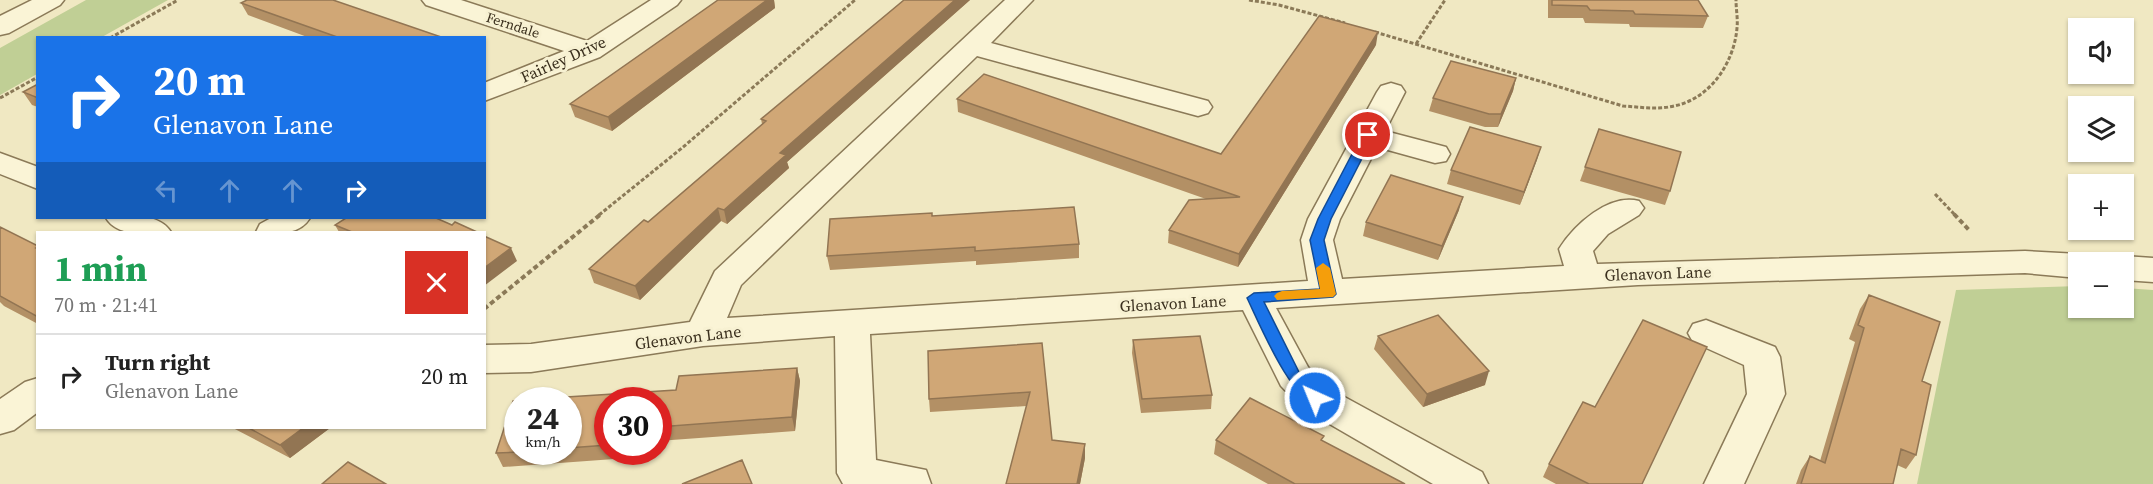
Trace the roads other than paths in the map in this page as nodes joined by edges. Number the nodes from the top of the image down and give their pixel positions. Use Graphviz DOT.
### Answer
graph roads {
  1 [pos="51,0"];
  2 [pos="435,0"];
  3 [pos="668,0"];
  4 [pos="1020,0"];
  5 [pos="0,27"];
  6 [pos="973,46"];
  7 [pos="590,51"];
  8 [pos="486,92"];
  9 [pos="1391,92"];
  10 [pos="1198,107"];
  11 [pos="1368,135"];
  12 [pos="1435,154"];
  13 [pos="0,162"];
  14 [pos="36,178"];
  15 [pos="1628,208"];
  16 [pos="124,219"];
  17 [pos="292,219"];
  18 [pos="153,231"];
  19 [pos="274,231"];
  20 [pos="2068,266"];
  21 [pos="2134,269"];
  22 [pos="2153,270"];
  23 [pos="1584,277"];
  24 [pos="1328,294"];
  25 [pos="1254,298"];
  26 [pos="852,322"];
  27 [pos="703,333"];
  28 [pos="1706,333"];
  29 [pos="486,359"];
  30 [pos="36,393"];
  31 [pos="0,419"];
  32 [pos="912,482"];
  33 [pos="1468,484"];
  34 [pos="1724,484"];
  1 -- 5 [label="street"];
  2 -- 7 [label="street, Ferndale"];
  3 -- 7 [label="street, Fairley Drive"];
  4 -- 6 [label="street"];
  6 -- 10 [label="street"];
  6 -- 27 [label="street"];
  7 -- 8 [label="street, Fairley Drive"];
  9 -- 11 [label="street"];
  11 -- 12 [label="street"];
  11 -- 24 [label="street"];
  13 -- 14 [label="street"];
  15 -- 23 [label="street"];
  16 -- 18 [label="street"];
  17 -- 19 [label="street"];
  20 -- 23 [label="street, Glenavon Lane"];
  21 -- 22 [label="street"];
  23 -- 24 [label="street, Glenavon Lane"];
  24 -- 25 [label="street, Glenavon Lane"];
  25 -- 26 [label="street, Glenavon Lane"];
  25 -- 33 [label="street"];
  26 -- 27 [label="street, Glenavon Lane"];
  26 -- 32 [label="street"];
  27 -- 29 [label="street, Glenavon Lane"];
  28 -- 34 [label="street"];
  30 -- 31 [label="street"];
}
